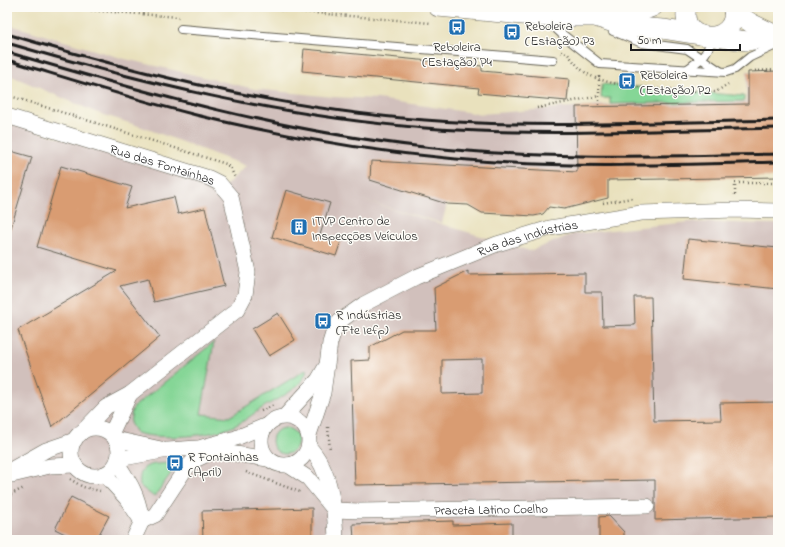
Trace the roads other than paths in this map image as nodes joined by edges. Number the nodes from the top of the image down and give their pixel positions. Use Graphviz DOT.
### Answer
graph roads {
  1 [pos="653,7"];
  2 [pos="687,7"];
  3 [pos="733,9"];
  4 [pos="592,14"];
  5 [pos="437,15"];
  6 [pos="544,17"];
  7 [pos="181,29"];
  8 [pos="709,36"];
  9 [pos="778,36"];
  10 [pos="778,44"];
  11 [pos="703,59"];
  12 [pos="553,60"];
  13 [pos="686,70"];
  14 [pos="721,72"];
  15 [pos="7,116"];
  16 [pos="778,211"];
  17 [pos="326,366"];
  18 [pos="130,394"];
  19 [pos="285,416"];
  20 [pos="265,426"];
  21 [pos="77,437"];
  22 [pos="113,437"];
  23 [pos="309,441"];
  24 [pos="197,448"];
  25 [pos="168,450"];
  26 [pos="214,451"];
  27 [pos="268,459"];
  28 [pos="117,461"];
  29 [pos="75,464"];
  30 [pos="288,465"];
  31 [pos="7,472"];
  32 [pos="104,474"];
  33 [pos="7,476"];
  34 [pos="647,506"];
  35 [pos="334,510"];
  36 [pos="142,521"];
  37 [pos="133,540"];
  38 [pos="336,540"];
  1 -- 4 [label="street"];
  2 -- 8 [label="street"];
  3 -- 8 [label="street"];
  3 -- 9 [label="street"];
  4 -- 6 [label="street"];
  4 -- 8 [label="street"];
  4 -- 11 [label="lane"];
  5 -- 6 [label="street"];
  6 -- 13 [label="lane"];
  7 -- 12 [label="lane"];
  8 -- 9 [label="street"];
  8 -- 11 [label="lane"];
  10 -- 14 [label="lane"];
  11 -- 13 [label="lane"];
  11 -- 14 [label="lane"];
  13 -- 14 [label="lane"];
  15 -- 18 [label="street, Rua das Fontaínhas"];
  16 -- 17 [label="street, Rua das Indústrias"];
  17 -- 19 [label="street, Rua das Indústrias"];
  17 -- 23 [label="street, Rua das Indústrias"];
  18 -- 21 [label="street, Rua das Fontaínhas"];
  18 -- 22 [label="street, Rua das Fontaínhas"];
  19 -- 20 [label="street"];
  19 -- 23 [label="street"];
  20 -- 24 [label="street"];
  20 -- 27 [label="street"];
  21 -- 22 [label="street"];
  21 -- 29 [label="street"];
  21 -- 31 [label="street, Rua das Fontaínhas"];
  22 -- 25 [label="street"];
  22 -- 28 [label="street"];
  23 -- 30 [label="street"];
  23 -- 35 [label="street"];
  24 -- 25 [label="street"];
  24 -- 26 [label="street"];
  25 -- 28 [label="street"];
  26 -- 27 [label="street"];
  26 -- 36 [label="street"];
  27 -- 30 [label="street"];
  28 -- 32 [label="street"];
  28 -- 36 [label="street"];
  29 -- 32 [label="street"];
  29 -- 33 [label="street"];
  30 -- 35 [label="street"];
  32 -- 36 [label="street"];
  34 -- 35 [label="street, Praceta Latino Coelho"];
  35 -- 38 [label="street"];
  36 -- 37 [label="street"];
}
